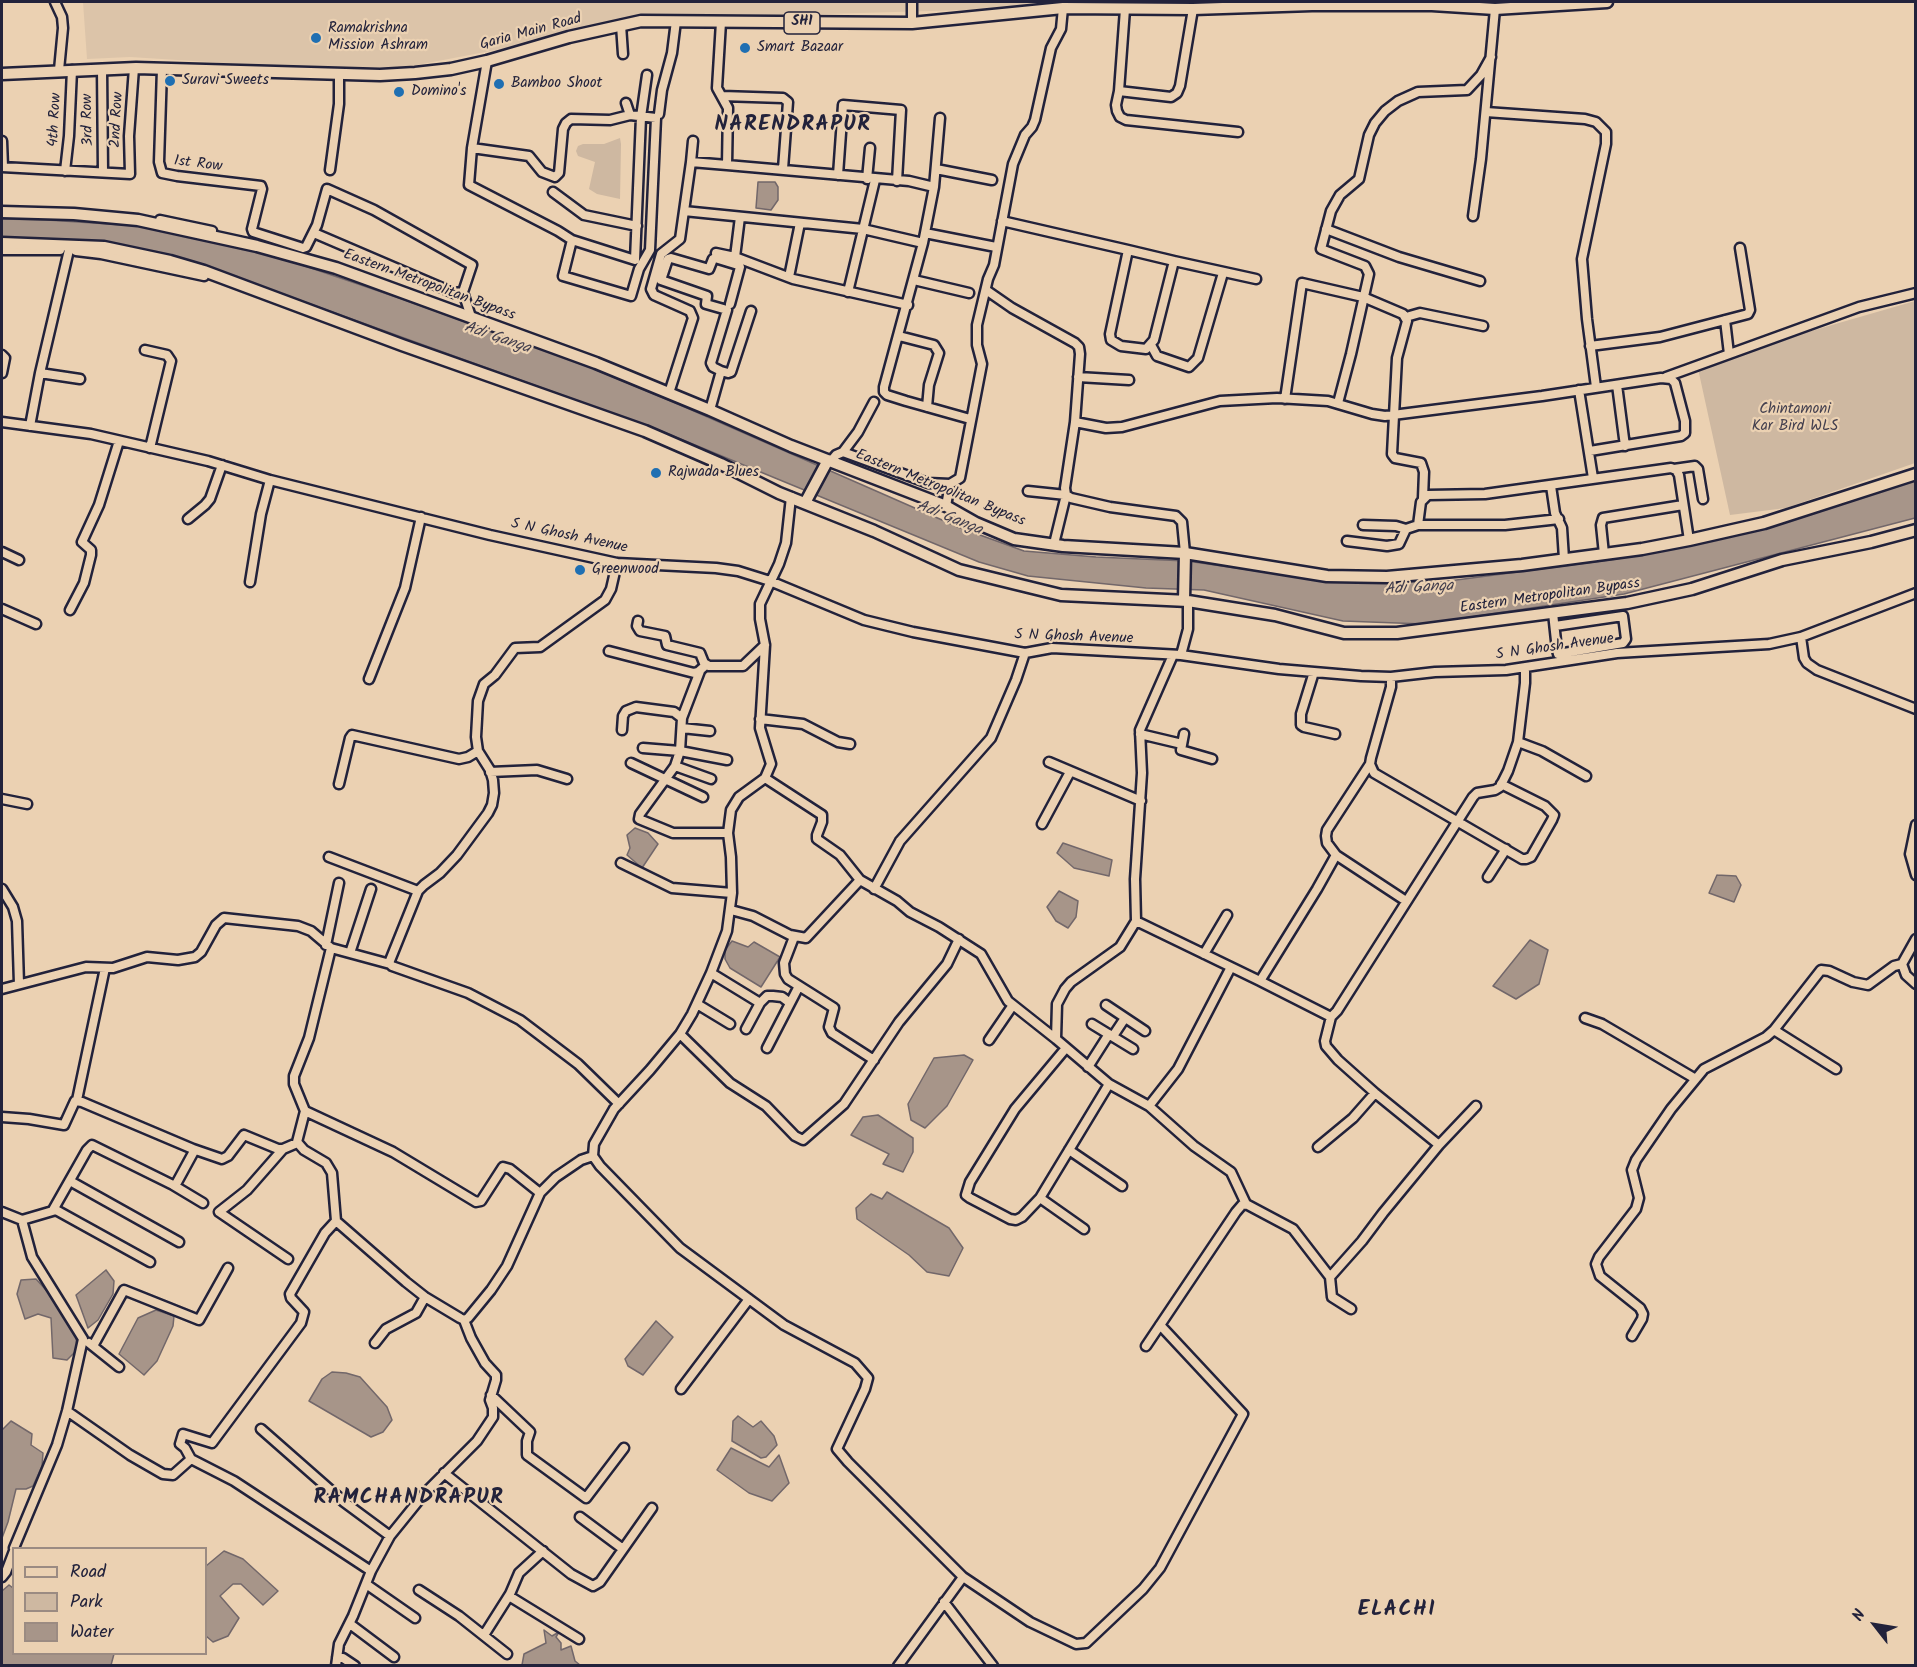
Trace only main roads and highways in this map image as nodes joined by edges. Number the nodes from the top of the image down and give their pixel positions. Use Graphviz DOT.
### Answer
graph roads {
  1 [pos="1607,2"];
  2 [pos="2,74"];
  3 [pos="2,210"];
  4 [pos="2,243"];
  5 [pos="829,461"];
  6 [pos="1916,474"];
  7 [pos="805,503"];
  8 [pos="1916,530"];
  9 [pos="1185,557"];
  10 [pos="1186,601"];
  1 -- 2 [label="main road, Garia Main Road / SH1"];
  3 -- 5 [label="main road, Eastern Metropolitan Bypass"];
  4 -- 7 [label="main road, Eastern Metropolitan Bypass"];
  5 -- 7 [label="main road"];
  5 -- 9 [label="main road, Eastern Metropolitan Bypass"];
  6 -- 9 [label="main road, Eastern Metropolitan Bypass"];
  7 -- 10 [label="main road, Eastern Metropolitan Bypass"];
  8 -- 10 [label="main road, Eastern Metropolitan Bypass"];
  9 -- 10 [label="main road"];
}
